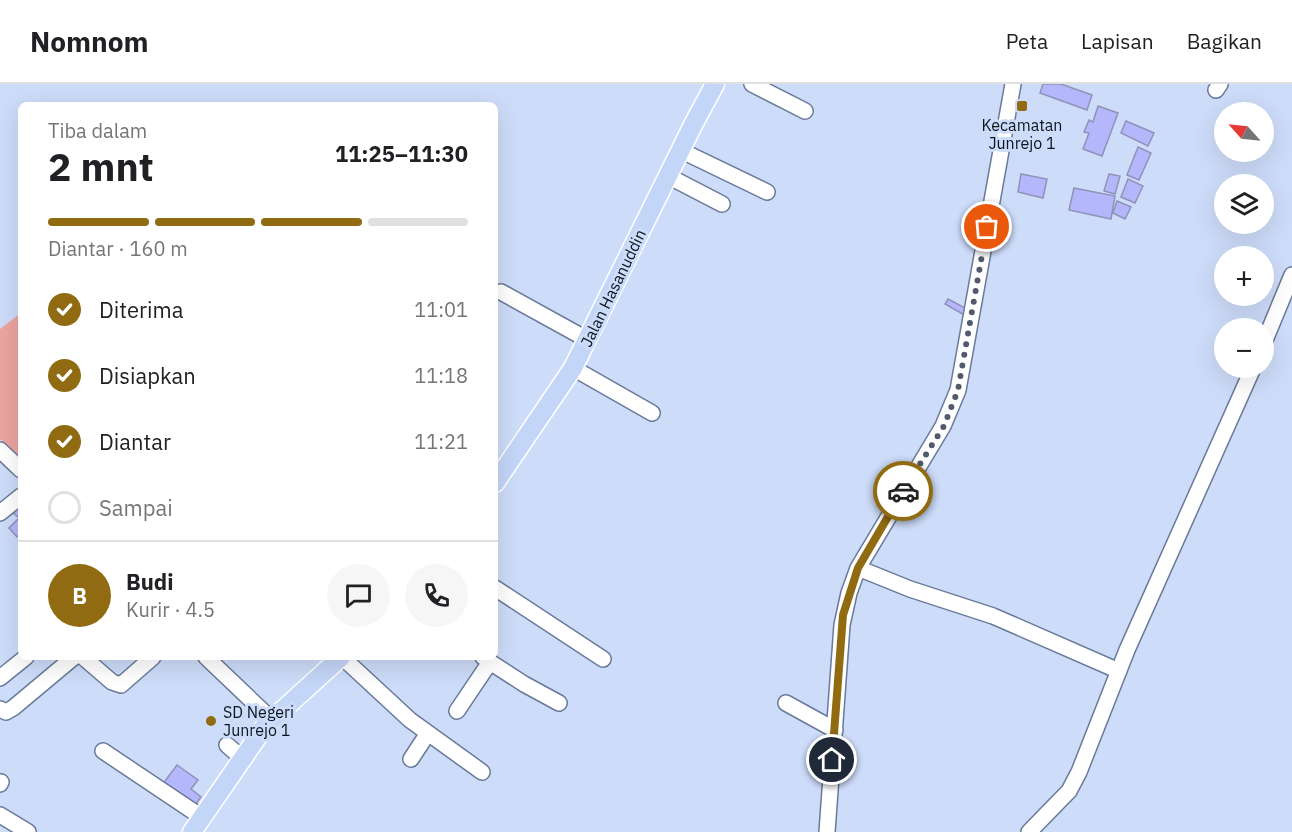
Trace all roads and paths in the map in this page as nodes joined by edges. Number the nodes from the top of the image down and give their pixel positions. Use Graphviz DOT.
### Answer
graph roads {
  1 [pos="715,84"];
  2 [pos="752,84"];
  3 [pos="1013,84"];
  4 [pos="805,111"];
  5 [pos="680,150"];
  6 [pos="668,176"];
  7 [pos="767,192"];
  8 [pos="722,204"];
  9 [pos="1292,275"];
  10 [pos="501,292"];
  11 [pos="1274,318"];
  12 [pos="588,340"];
  13 [pos="573,368"];
  14 [pos="1249,378"];
  15 [pos="652,413"];
  16 [pos="0,450"];
  17 [pos="18,467"];
  18 [pos="498,479"];
  19 [pos="18,498"];
  20 [pos="0,513"];
  21 [pos="858,568"];
  22 [pos="498,590"];
  23 [pos="603,659"];
  24 [pos="22,660"];
  25 [pos="70,660"];
  26 [pos="86,660"];
  27 [pos="150,660"];
  28 [pos="209,660"];
  29 [pos="339,660"];
  30 [pos="345,660"];
  31 [pos="487,660"];
  32 [pos="1119,671"];
  33 [pos="0,678"];
  34 [pos="559,703"];
  35 [pos="786,703"];
  36 [pos="0,709"];
  37 [pos="457,711"];
  38 [pos="272,720"];
  39 [pos="835,729"];
  40 [pos="428,733"];
  41 [pos="227,745"];
  42 [pos="103,751"];
  43 [pos="243,759"];
  44 [pos="411,759"];
  45 [pos="482,772"];
  46 [pos="0,815"];
  47 [pos="197,825"];
  48 [pos="28,832"];
  49 [pos="827,832"];
  50 [pos="1029,832"];
  1 -- 5 [label="main road, Jalan Hasanuddin"];
  2 -- 4 [label="street"];
  3 -- 21 [label="street"];
  5 -- 6 [label="main road, Jalan Hasanuddin"];
  5 -- 7 [label="street"];
  6 -- 8 [label="street"];
  6 -- 12 [label="main road, Jalan Hasanuddin"];
  9 -- 11 [label="street"];
  10 -- 12 [label="street"];
  12 -- 13 [label="main road, Jalan Hasanuddin"];
  13 -- 15 [label="street"];
  13 -- 18 [label="main road, Jalan Hasanuddin"];
  14 -- 32 [label="street"];
  16 -- 17 [label="street"];
  19 -- 20 [label="street"];
  21 -- 32 [label="street"];
  21 -- 39 [label="street"];
  22 -- 23 [label="street"];
  24 -- 33 [label="street"];
  25 -- 36 [label="street"];
  26 -- 27 [label="street"];
  28 -- 38 [label="street"];
  29 -- 38 [label="main road"];
  30 -- 40 [label="street"];
  31 -- 34 [label="street"];
  31 -- 37 [label="street"];
  32 -- 50 [label="street"];
  35 -- 39 [label="street"];
  38 -- 43 [label="main road"];
  39 -- 49 [label="street"];
  40 -- 44 [label="street"];
  40 -- 45 [label="street"];
  41 -- 43 [label="street"];
  42 -- 47 [label="street"];
  43 -- 47 [label="main road"];
  46 -- 48 [label="street"];
}
